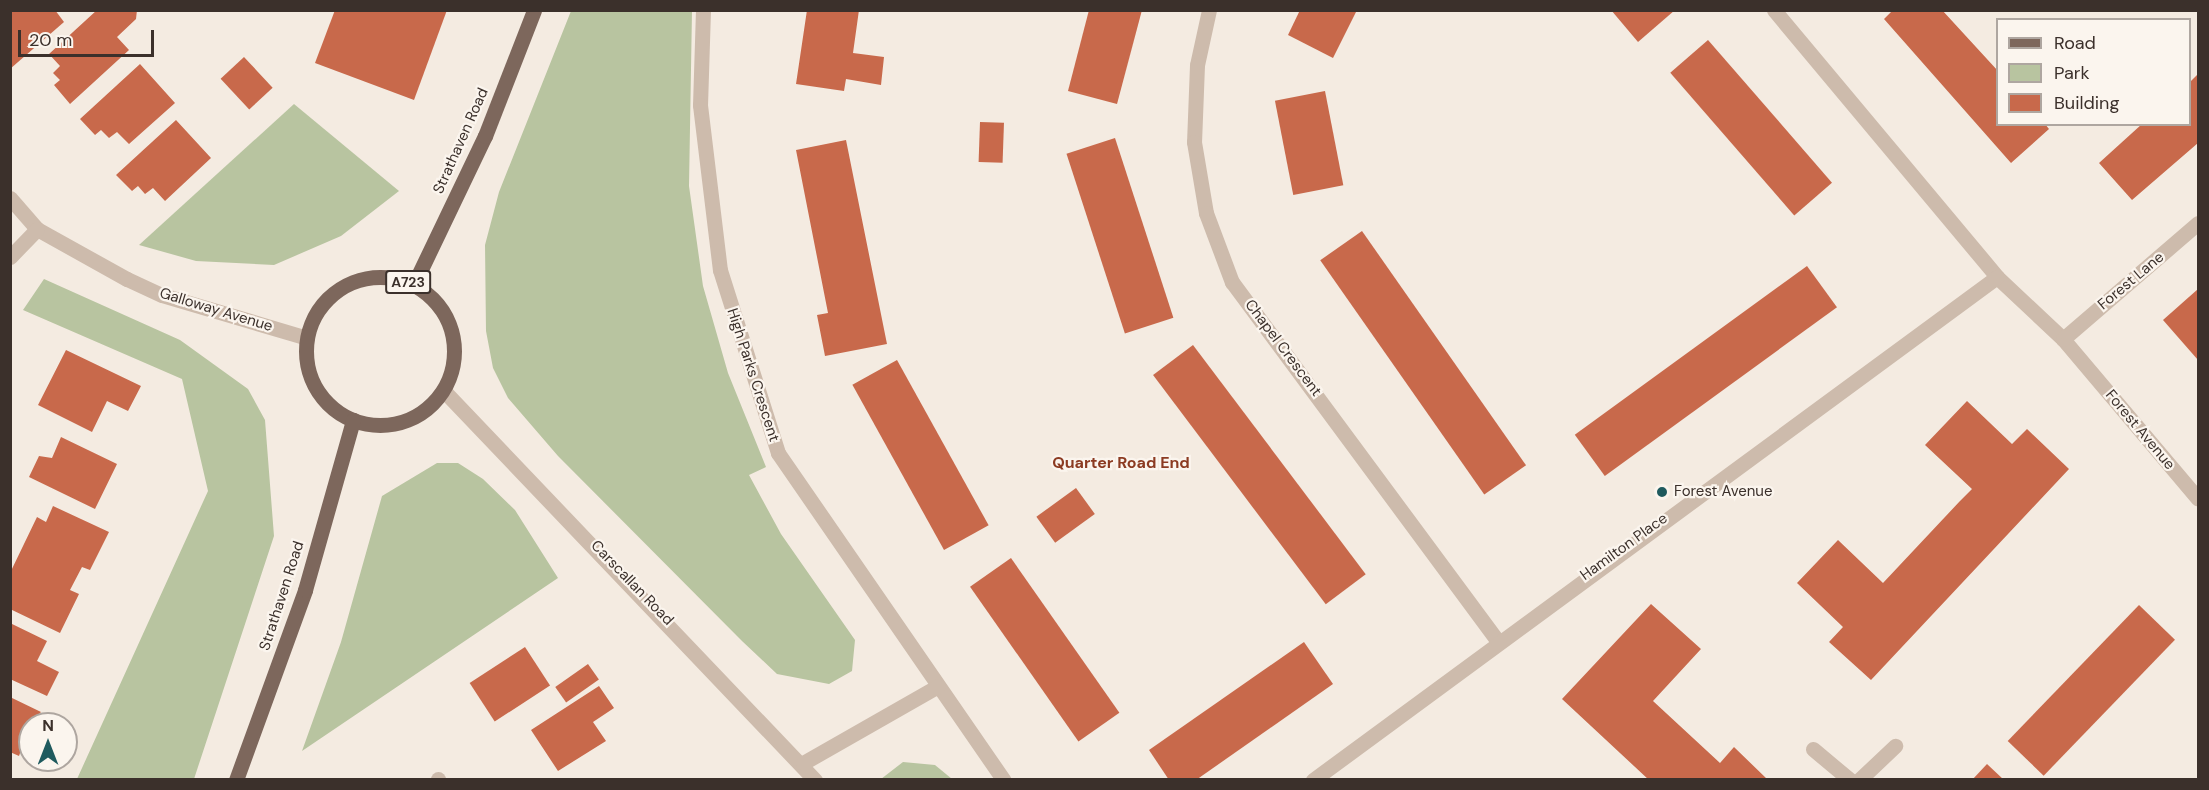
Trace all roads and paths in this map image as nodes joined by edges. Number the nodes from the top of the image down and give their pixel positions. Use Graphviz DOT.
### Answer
graph roads {
  1 [pos="534,10"];
  2 [pos="703,10"];
  3 [pos="1209,10"];
  4 [pos="1774,10"];
  5 [pos="10,198"];
  6 [pos="2199,224"];
  7 [pos="37,229"];
  8 [pos="10,257"];
  9 [pos="1997,277"];
  10 [pos="414,284"];
  11 [pos="307,338"];
  12 [pos="2064,339"];
  13 [pos="444,391"];
  14 [pos="353,420"];
  15 [pos="2199,498"];
  16 [pos="1497,640"];
  17 [pos="938,686"];
  18 [pos="1895,746"];
  19 [pos="1813,749"];
  20 [pos="803,763"];
  21 [pos="236,780"];
  22 [pos="815,780"];
  23 [pos="1004,780"];
  24 [pos="1313,780"];
  25 [pos="1850,780"];
  26 [pos="1859,780"];
  1 -- 10 [label="main road, Strathaven Road / A723"];
  2 -- 17 [label="street, High Parks Crescent"];
  3 -- 16 [label="street, Chapel Crescent"];
  4 -- 9 [label="street, Forest Avenue"];
  5 -- 7 [label="street, Galloway Avenue"];
  6 -- 12 [label="street, Forest Lane"];
  7 -- 8 [label="street"];
  7 -- 11 [label="street, Galloway Avenue"];
  9 -- 12 [label="street, Forest Avenue"];
  9 -- 16 [label="street, Hamilton Place"];
  10 -- 11 [label="main road, A723"];
  10 -- 13 [label="main road, A723"];
  11 -- 14 [label="main road, A723"];
  12 -- 15 [label="street, Forest Avenue"];
  13 -- 14 [label="main road, A723"];
  13 -- 20 [label="street, Carscallan Road"];
  14 -- 21 [label="main road, Strathaven Road"];
  16 -- 24 [label="street, Hamilton Place"];
  17 -- 20 [label="street"];
  17 -- 23 [label="street, High Parks Crescent"];
  18 -- 26 [label="street"];
  19 -- 25 [label="street"];
  20 -- 22 [label="street, Carscallan Road"];
}
